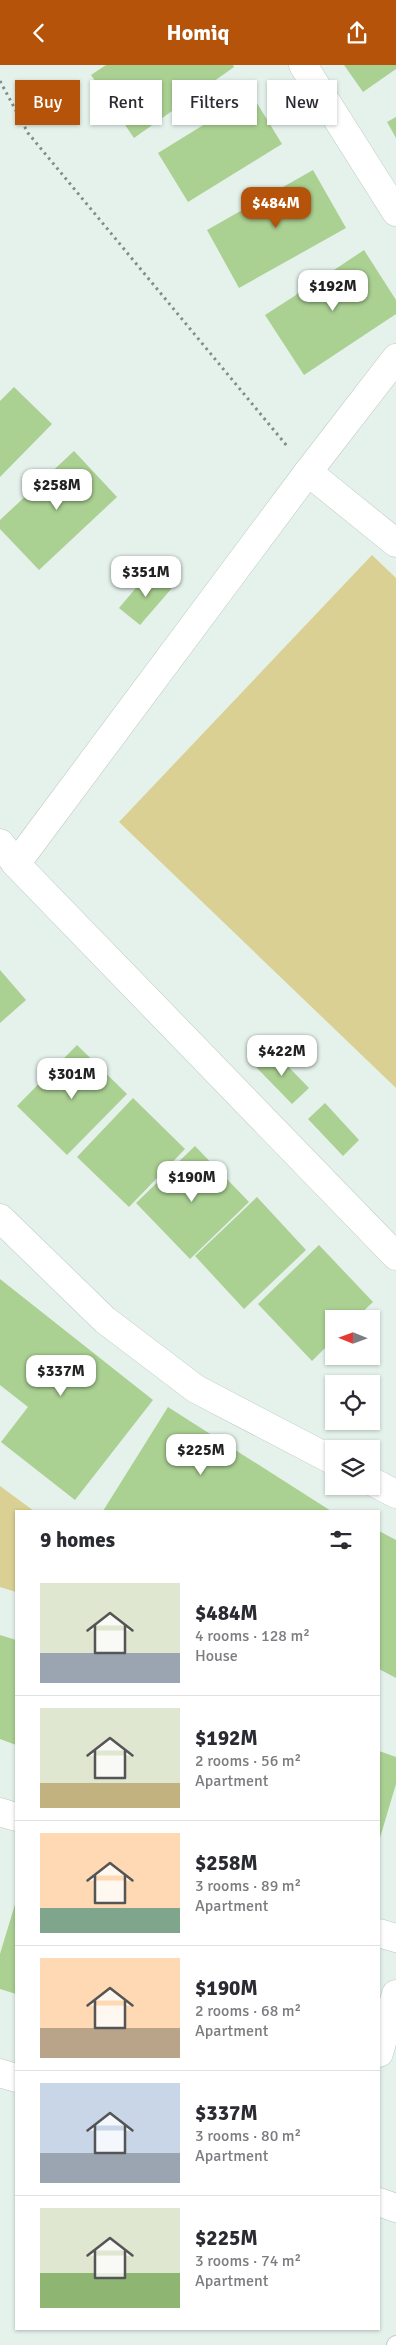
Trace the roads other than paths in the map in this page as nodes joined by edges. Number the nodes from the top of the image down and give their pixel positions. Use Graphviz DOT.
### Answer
graph roads {
  1 [pos="303,65"];
  2 [pos="396,212"];
  3 [pos="396,358"];
  4 [pos="308,472"];
  5 [pos="396,543"];
  6 [pos="8,853"];
  7 [pos="0,1218"];
  8 [pos="396,1256"];
  9 [pos="325,1456"];
  10 [pos="380,1486"];
  11 [pos="396,1494"];
  12 [pos="0,1812"];
  13 [pos="15,1817"];
  14 [pos="380,1933"];
  15 [pos="396,1938"];
  16 [pos="396,1995"];
  17 [pos="380,2050"];
  18 [pos="0,2073"];
  19 [pos="15,2078"];
  20 [pos="380,2202"];
  21 [pos="396,2208"];
  1 -- 2 [label="street"];
  3 -- 4 [label="street"];
  4 -- 5 [label="street"];
  4 -- 6 [label="street"];
  6 -- 8 [label="street"];
  7 -- 9 [label="street"];
  10 -- 11 [label="street"];
  12 -- 13 [label="street"];
  14 -- 15 [label="street"];
  16 -- 17 [label="street"];
  18 -- 19 [label="street"];
  20 -- 21 [label="street"];
}
